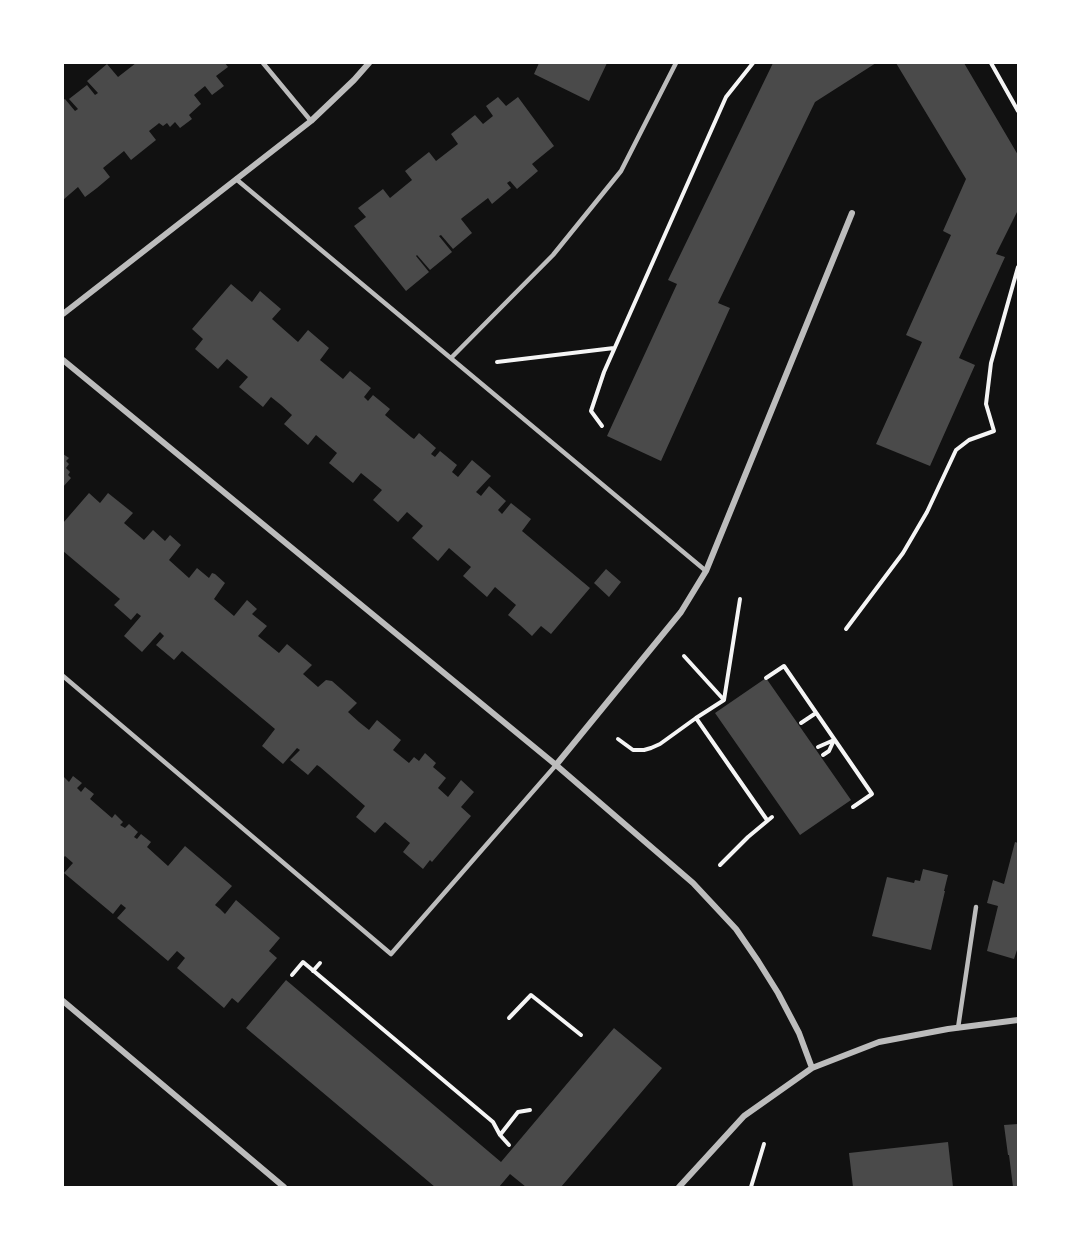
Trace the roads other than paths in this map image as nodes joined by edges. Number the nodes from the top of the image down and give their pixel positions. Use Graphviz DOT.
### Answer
graph roads {
  1 [pos="263,63"];
  2 [pos="369,63"];
  3 [pos="676,63"];
  4 [pos="311,121"];
  5 [pos="236,179"];
  6 [pos="852,213"];
  7 [pos="63,314"];
  8 [pos="451,358"];
  9 [pos="63,360"];
  10 [pos="706,571"];
  11 [pos="63,676"];
  12 [pos="556,765"];
  13 [pos="976,907"];
  14 [pos="63,1002"];
  15 [pos="1018,1020"];
  16 [pos="958,1028"];
  17 [pos="812,1068"];
  18 [pos="284,1187"];
  19 [pos="678,1187"];
  1 -- 4 [label="lane"];
  2 -- 4 [label="street"];
  3 -- 8 [label="lane"];
  4 -- 5 [label="street"];
  5 -- 7 [label="street"];
  5 -- 8 [label="lane"];
  6 -- 10 [label="street"];
  8 -- 10 [label="lane"];
  9 -- 12 [label="street"];
  10 -- 12 [label="street"];
  11 -- 12 [label="lane"];
  12 -- 17 [label="street"];
  13 -- 16 [label="lane"];
  14 -- 18 [label="street"];
  15 -- 16 [label="street"];
  16 -- 17 [label="street"];
  17 -- 19 [label="street"];
}
